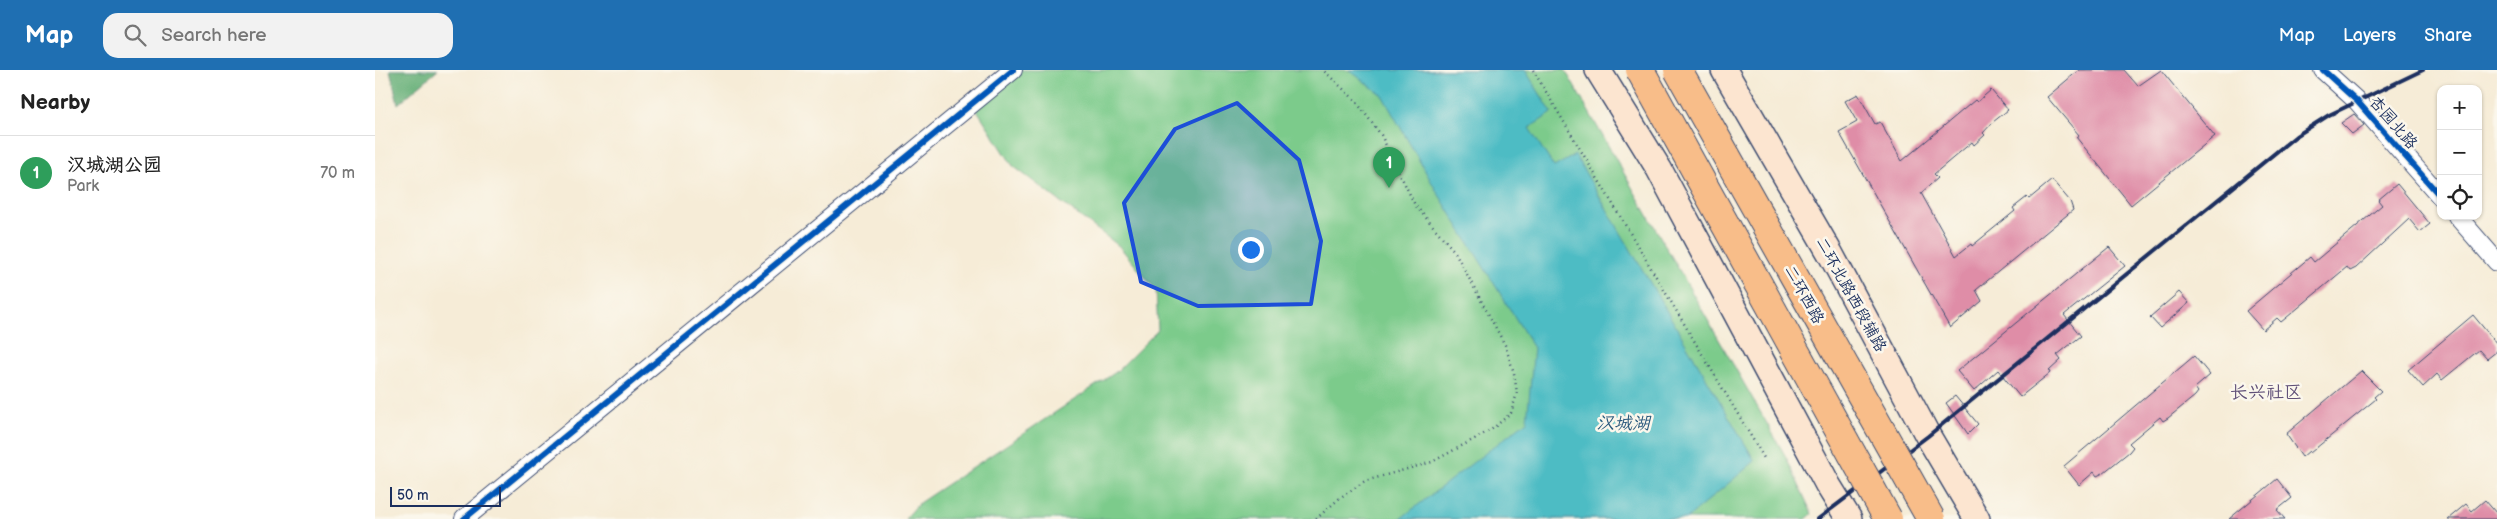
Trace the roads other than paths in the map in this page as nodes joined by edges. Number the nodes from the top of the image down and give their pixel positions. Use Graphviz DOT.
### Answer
graph roads {
  1 [pos="1013,70"];
  2 [pos="1598,70"];
  3 [pos="1640,70"];
  4 [pos="1678,70"];
  5 [pos="1724,70"];
  6 [pos="2323,70"];
  7 [pos="2437,192"];
  8 [pos="2460,220"];
  9 [pos="2497,262"];
  10 [pos="464,519"];
  11 [pos="1849,519"];
  12 [pos="1888,519"];
  13 [pos="1931,519"];
  14 [pos="1977,519"];
  1 -- 10 [label="street"];
  2 -- 11 [label="main road"];
  3 -- 12 [label="highway, bridge"];
  4 -- 13 [label="highway, 二环西路, bridge"];
  5 -- 14 [label="main road, 二环北路西段辅路"];
  6 -- 7 [label="street, 杏园北路"];
  8 -- 9 [label="street"];
}
